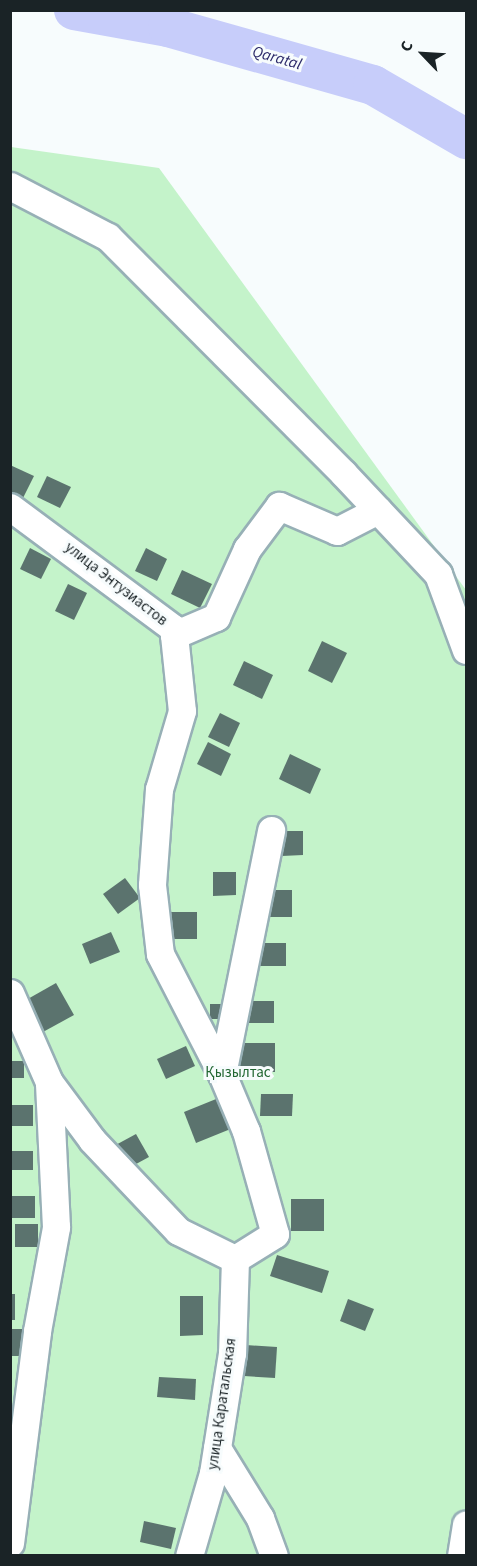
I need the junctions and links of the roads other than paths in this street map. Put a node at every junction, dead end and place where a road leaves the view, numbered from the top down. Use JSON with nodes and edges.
{"nodes":[{"id":1,"x":10,"y":186,"type":"edge"},
{"id":2,"x":10,"y":507,"type":"edge"},
{"id":3,"x":378,"y":510,"type":"junction"},
{"id":4,"x":174,"y":635,"type":"junction"},
{"id":5,"x":466,"y":650,"type":"edge"},
{"id":6,"x":271,"y":830,"type":"dead end"},
{"id":7,"x":10,"y":993,"type":"edge"},
{"id":8,"x":222,"y":1074,"type":"junction"},
{"id":9,"x":49,"y":1082,"type":"junction"},
{"id":10,"x":236,"y":1259,"type":"junction"},
{"id":11,"x":216,"y":1449,"type":"junction"},
{"id":12,"x":466,"y":1524,"type":"edge"},
{"id":13,"x":10,"y":1543,"type":"edge"},
{"id":14,"x":189,"y":1556,"type":"edge"},
{"id":15,"x":274,"y":1556,"type":"edge"},
{"id":16,"x":461,"y":1556,"type":"edge"}],
"edges":[{"from":1,"to":3,"type":"street"},
{"from":2,"to":4,"type":"street","name":"улица Энтузиастов"},
{"from":3,"to":4,"type":"street"},
{"from":3,"to":5,"type":"street"},
{"from":4,"to":8,"type":"street","name":"улица Энтузиастов"},
{"from":6,"to":8,"type":"street"},
{"from":7,"to":9,"type":"street"},
{"from":8,"to":10,"type":"street","name":"улица Энтузиастов"},
{"from":9,"to":10,"type":"street"},
{"from":9,"to":13,"type":"street"},
{"from":10,"to":11,"type":"street","name":"улица Каратальская"},
{"from":11,"to":14,"type":"street","name":"улица Каратальская"},
{"from":11,"to":15,"type":"street"},
{"from":12,"to":16,"type":"street"}]}
